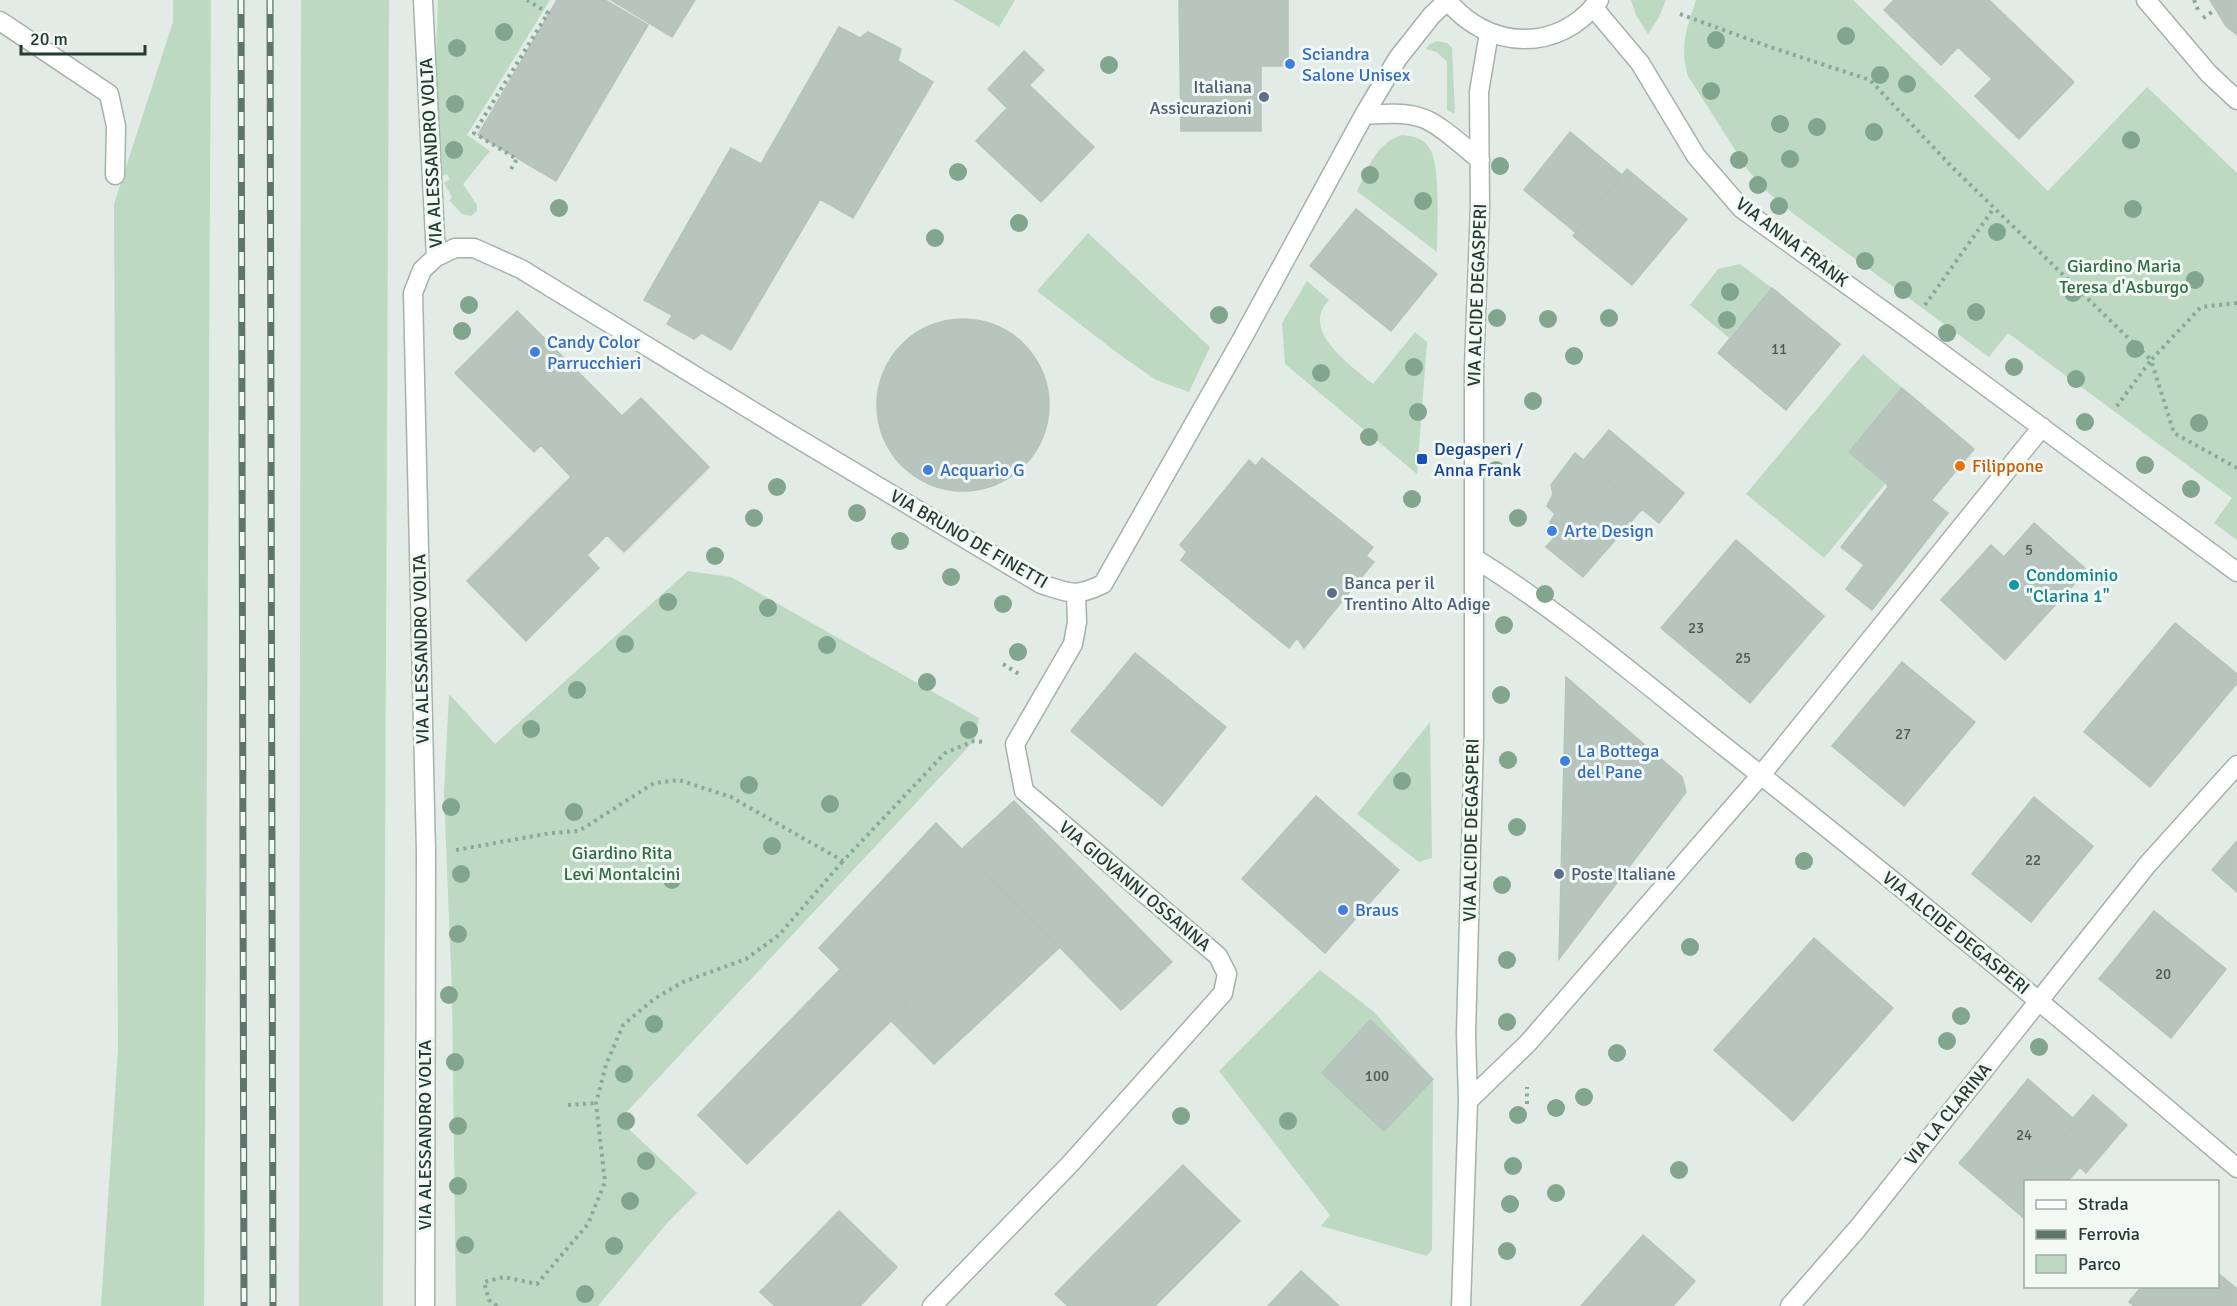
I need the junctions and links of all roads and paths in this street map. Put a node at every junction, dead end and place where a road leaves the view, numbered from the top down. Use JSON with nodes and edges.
{"nodes":[{"id":1,"x":423,"y":0,"type":"edge"},
{"id":2,"x":527,"y":0,"type":"edge"},
{"id":3,"x":2146,"y":0,"type":"edge"},
{"id":4,"x":1447,"y":1,"type":"edge"},
{"id":5,"x":1596,"y":4,"type":"edge"},
{"id":6,"x":2215,"y":10,"type":"dead end"},
{"id":7,"x":1680,"y":14,"type":"dead end"},
{"id":8,"x":2203,"y":18,"type":"dead end"},
{"id":9,"x":0,"y":21,"type":"edge"},
{"id":10,"x":1489,"y":33,"type":"junction"},
{"id":11,"x":2237,"y":100,"type":"edge"},
{"id":12,"x":1364,"y":115,"type":"junction"},
{"id":13,"x":1480,"y":160,"type":"junction"},
{"id":14,"x":511,"y":169,"type":"dead end"},
{"id":15,"x":115,"y":175,"type":"dead end"},
{"id":16,"x":1994,"y":208,"type":"junction"},
{"id":17,"x":436,"y":257,"type":"junction"},
{"id":18,"x":2237,"y":303,"type":"edge"},
{"id":19,"x":1923,"y":307,"type":"dead end"},
{"id":20,"x":2151,"y":360,"type":"junction"},
{"id":21,"x":2114,"y":410,"type":"dead end"},
{"id":22,"x":2042,"y":427,"type":"junction"},
{"id":23,"x":2237,"y":468,"type":"edge"},
{"id":24,"x":1474,"y":558,"type":"junction"},
{"id":25,"x":2237,"y":572,"type":"edge"},
{"id":26,"x":1076,"y":594,"type":"junction"},
{"id":27,"x":1003,"y":664,"type":"dead end"},
{"id":28,"x":1019,"y":674,"type":"dead end"},
{"id":29,"x":1015,"y":744,"type":"junction"},
{"id":30,"x":2237,"y":765,"type":"edge"},
{"id":31,"x":1761,"y":775,"type":"junction"},
{"id":32,"x":426,"y":852,"type":"junction"},
{"id":33,"x":843,"y":861,"type":"junction"},
{"id":34,"x":2039,"y":1000,"type":"junction"},
{"id":35,"x":1468,"y":1101,"type":"junction"},
{"id":36,"x":596,"y":1103,"type":"junction"},
{"id":37,"x":568,"y":1105,"type":"dead end"},
{"id":38,"x":2237,"y":1168,"type":"edge"},
{"id":39,"x":425,"y":1306,"type":"edge"},
{"id":40,"x":497,"y":1306,"type":"edge"},
{"id":41,"x":932,"y":1306,"type":"edge"},
{"id":42,"x":1461,"y":1306,"type":"edge"},
{"id":43,"x":1790,"y":1306,"type":"edge"}],
"edges":[{"from":1,"to":17,"type":"street","name":"VIA ALESSANDRO VOLTA"},
{"from":2,"to":14,"type":"path"},
{"from":3,"to":11,"type":"street"},
{"from":4,"to":10,"type":"street"},
{"from":4,"to":12,"type":"street"},
{"from":5,"to":10,"type":"street"},
{"from":5,"to":22,"type":"street","name":"VIA ANNA FRANK"},
{"from":6,"to":8,"type":"path"},
{"from":7,"to":16,"type":"path"},
{"from":9,"to":15,"type":"street"},
{"from":10,"to":13,"type":"street","name":"VIA ALCIDE DEGASPERI"},
{"from":12,"to":13,"type":"street"},
{"from":12,"to":26,"type":"street"},
{"from":13,"to":24,"type":"street","name":"VIA ALCIDE DEGASPERI"},
{"from":16,"to":19,"type":"path"},
{"from":16,"to":20,"type":"path"},
{"from":17,"to":26,"type":"street","name":"VIA BRUNO DE FINETTI"},
{"from":17,"to":32,"type":"street","name":"VIA ALESSANDRO VOLTA"},
{"from":18,"to":20,"type":"path"},
{"from":20,"to":21,"type":"path"},
{"from":20,"to":23,"type":"path"},
{"from":22,"to":25,"type":"street","name":"VIA ANNA FRANK"},
{"from":22,"to":31,"type":"street"},
{"from":24,"to":31,"type":"street","name":"VIA ALCIDE DEGASPERI"},
{"from":24,"to":35,"type":"street","name":"VIA ALCIDE DEGASPERI"},
{"from":26,"to":29,"type":"street"},
{"from":27,"to":28,"type":"path"},
{"from":29,"to":33,"type":"path"},
{"from":29,"to":41,"type":"street","name":"VIA GIOVANNI OSSANNA"},
{"from":30,"to":34,"type":"street","name":"VIA LA CLARINA"},
{"from":31,"to":34,"type":"street","name":"VIA ALCIDE DEGASPERI"},
{"from":31,"to":35,"type":"street"},
{"from":32,"to":33,"type":"path"},
{"from":32,"to":39,"type":"street","name":"VIA ALESSANDRO VOLTA"},
{"from":33,"to":36,"type":"path"},
{"from":34,"to":38,"type":"street"},
{"from":34,"to":43,"type":"street","name":"VIA LA CLARINA"},
{"from":35,"to":42,"type":"street","name":"VIA ALCIDE DEGASPERI"},
{"from":36,"to":37,"type":"path"},
{"from":36,"to":40,"type":"path"}]}
